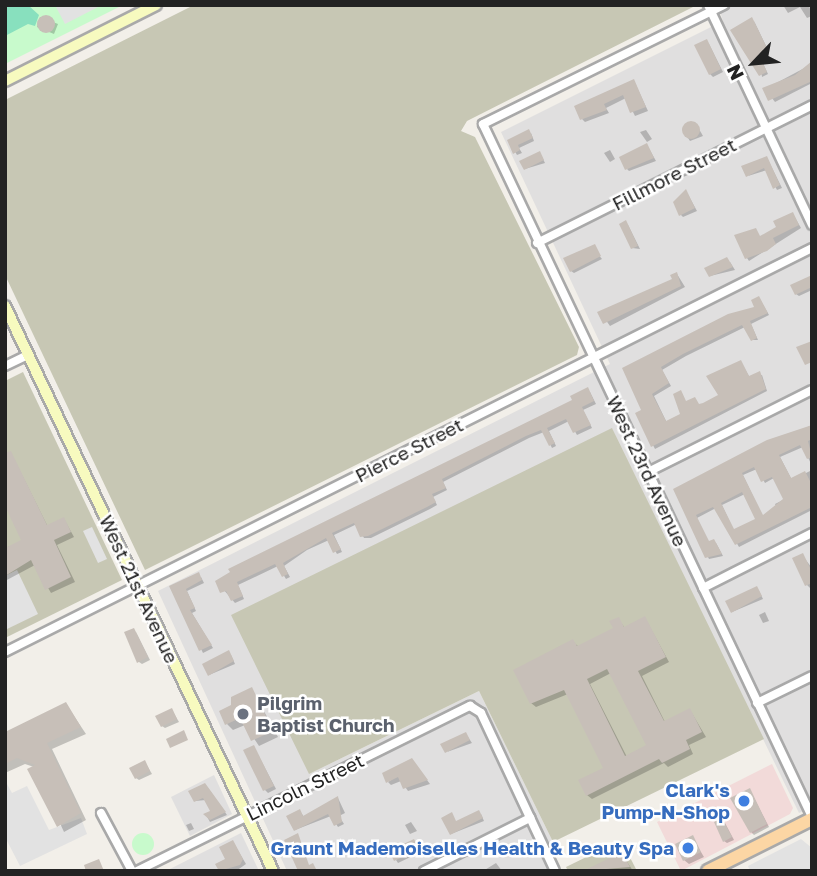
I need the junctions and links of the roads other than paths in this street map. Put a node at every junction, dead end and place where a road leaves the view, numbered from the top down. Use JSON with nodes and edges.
{"nodes":[{"id":1,"x":156,"y":5,"type":"edge"},
{"id":2,"x":724,"y":5,"type":"edge"},
{"id":3,"x":709,"y":9,"type":"edge"},
{"id":4,"x":5,"y":81,"type":"edge"},
{"id":5,"x":812,"y":105,"type":"edge"},
{"id":6,"x":766,"y":128,"type":"junction"},
{"id":7,"x":812,"y":225,"type":"edge"},
{"id":8,"x":537,"y":243,"type":"junction"},
{"id":9,"x":812,"y":248,"type":"edge"},
{"id":10,"x":5,"y":306,"type":"edge"},
{"id":11,"x":28,"y":355,"type":"junction"},
{"id":12,"x":594,"y":357,"type":"junction"},
{"id":13,"x":5,"y":366,"type":"edge"},
{"id":14,"x":812,"y":390,"type":"edge"},
{"id":15,"x":648,"y":472,"type":"junction"},
{"id":16,"x":812,"y":533,"type":"edge"},
{"id":17,"x":138,"y":586,"type":"junction"},
{"id":18,"x":703,"y":588,"type":"junction"},
{"id":19,"x":5,"y":652,"type":"edge"},
{"id":20,"x":812,"y":676,"type":"edge"},
{"id":21,"x":757,"y":703,"type":"junction"},
{"id":22,"x":101,"y":813,"type":"dead end"},
{"id":23,"x":247,"y":816,"type":"junction"},
{"id":24,"x":530,"y":818,"type":"junction"},
{"id":25,"x":812,"y":818,"type":"edge"},
{"id":26,"x":132,"y":871,"type":"edge"},
{"id":27,"x":137,"y":871,"type":"edge"},
{"id":28,"x":273,"y":871,"type":"edge"},
{"id":29,"x":424,"y":871,"type":"edge"},
{"id":30,"x":555,"y":871,"type":"edge"},
{"id":31,"x":708,"y":871,"type":"edge"}],
"edges":[{"from":1,"to":4,"type":"street"},
{"from":2,"to":3,"type":"street"},
{"from":3,"to":6,"type":"street"},
{"from":3,"to":8,"type":"street","name":"West 23rd Avenue"},
{"from":5,"to":6,"type":"street","name":"Fillmore Street"},
{"from":6,"to":7,"type":"street"},
{"from":6,"to":8,"type":"street","name":"Fillmore Street"},
{"from":8,"to":12,"type":"street","name":"West 23rd Avenue"},
{"from":9,"to":12,"type":"street","name":"Pierce Street"},
{"from":10,"to":11,"type":"street","name":"West 21st Avenue"},
{"from":11,"to":13,"type":"street"},
{"from":11,"to":17,"type":"street","name":"West 21st Avenue"},
{"from":12,"to":15,"type":"street","name":"West 23rd Avenue"},
{"from":12,"to":17,"type":"street","name":"Pierce Street"},
{"from":14,"to":15,"type":"street"},
{"from":15,"to":18,"type":"street","name":"West 23rd Avenue"},
{"from":16,"to":18,"type":"street"},
{"from":17,"to":19,"type":"street","name":"Pierce Street"},
{"from":17,"to":23,"type":"street","name":"West 21st Avenue"},
{"from":18,"to":21,"type":"street","name":"West 23rd Avenue"},
{"from":20,"to":21,"type":"street"},
{"from":21,"to":25,"type":"street","name":"West 23rd Avenue"},
{"from":22,"to":26,"type":"street"},
{"from":23,"to":24,"type":"street","name":"Lincoln Street"},
{"from":23,"to":27,"type":"street","name":"Lincoln Street"},
{"from":23,"to":28,"type":"street","name":"West 21st Avenue"},
{"from":24,"to":29,"type":"street"},
{"from":24,"to":30,"type":"street"},
{"from":25,"to":31,"type":"main road"}]}
